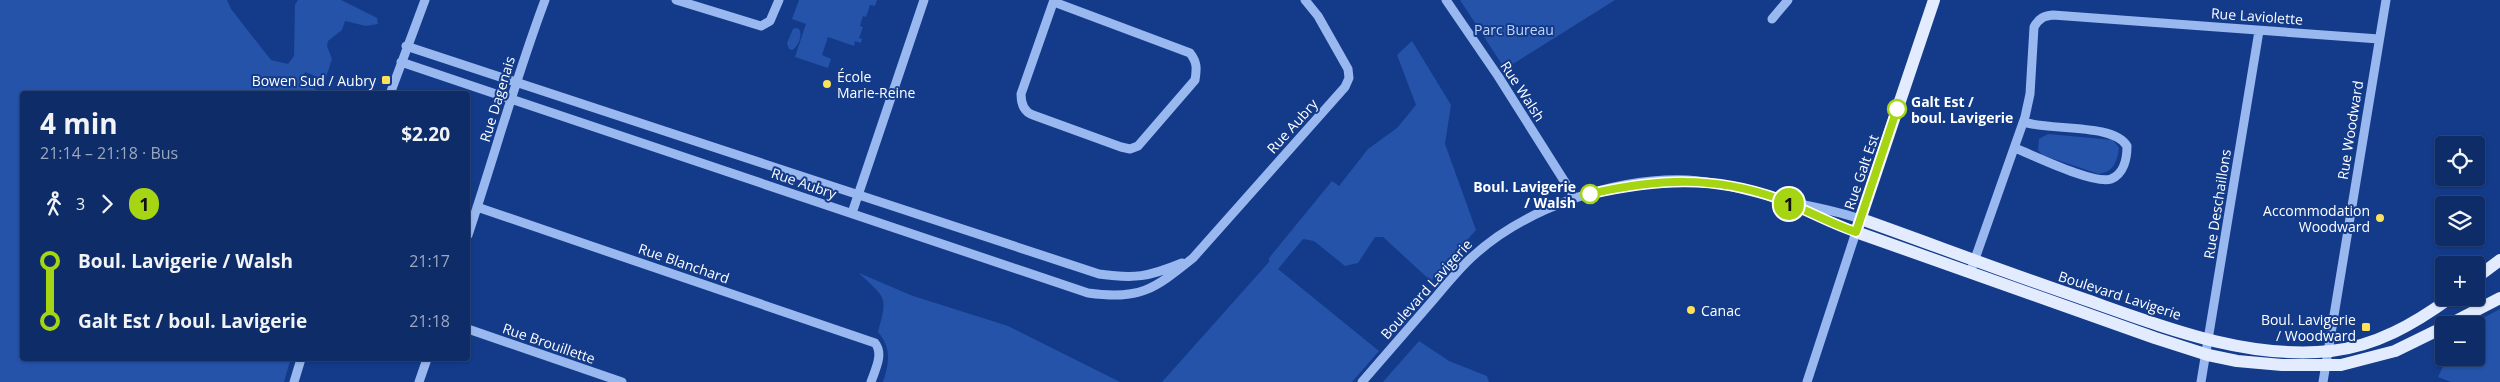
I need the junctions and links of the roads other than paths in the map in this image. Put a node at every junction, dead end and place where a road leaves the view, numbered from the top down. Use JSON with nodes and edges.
{"nodes":[{"id":1,"x":425,"y":0,"type":"edge"},
{"id":2,"x":546,"y":0,"type":"edge"},
{"id":3,"x":676,"y":0,"type":"edge"},
{"id":4,"x":779,"y":0,"type":"edge"},
{"id":5,"x":924,"y":0,"type":"edge"},
{"id":6,"x":1305,"y":0,"type":"edge"},
{"id":7,"x":1446,"y":0,"type":"edge"},
{"id":8,"x":1788,"y":0,"type":"edge"},
{"id":9,"x":1934,"y":0,"type":"edge"},
{"id":10,"x":2386,"y":0,"type":"edge"},
{"id":11,"x":1054,"y":1,"type":"edge"},
{"id":12,"x":1772,"y":20,"type":"dead end"},
{"id":13,"x":2259,"y":30,"type":"junction"},
{"id":14,"x":2379,"y":39,"type":"junction"},
{"id":15,"x":406,"y":46,"type":"junction"},
{"id":16,"x":401,"y":62,"type":"junction"},
{"id":17,"x":515,"y":84,"type":"junction"},
{"id":18,"x":391,"y":91,"type":"edge"},
{"id":19,"x":511,"y":98,"type":"junction"},
{"id":20,"x":2024,"y":122,"type":"junction"},
{"id":21,"x":2015,"y":148,"type":"junction"},
{"id":22,"x":858,"y":195,"type":"junction"},
{"id":23,"x":1575,"y":198,"type":"junction"},
{"id":24,"x":1779,"y":199,"type":"junction"},
{"id":25,"x":477,"y":207,"type":"junction"},
{"id":26,"x":852,"y":213,"type":"junction"},
{"id":27,"x":1861,"y":219,"type":"junction"},
{"id":28,"x":470,"y":229,"type":"edge"},
{"id":29,"x":1856,"y":232,"type":"junction"},
{"id":30,"x":1193,"y":258,"type":"junction"},
{"id":31,"x":2499,"y":264,"type":"edge"},
{"id":32,"x":1972,"y":267,"type":"junction"},
{"id":33,"x":2485,"y":273,"type":"edge"},
{"id":34,"x":2500,"y":298,"type":"edge"},
{"id":35,"x":2438,"y":306,"type":"edge"},
{"id":36,"x":2465,"y":316,"type":"edge"},
{"id":37,"x":470,"y":330,"type":"edge"},
{"id":38,"x":2435,"y":332,"type":"edge"},
{"id":39,"x":2209,"y":340,"type":"junction"},
{"id":40,"x":2328,"y":351,"type":"junction"},
{"id":41,"x":2206,"y":354,"type":"junction"},
{"id":42,"x":301,"y":361,"type":"edge"},
{"id":43,"x":426,"y":361,"type":"edge"},
{"id":44,"x":2326,"y":366,"type":"junction"},
{"id":45,"x":294,"y":382,"type":"edge"},
{"id":46,"x":419,"y":382,"type":"edge"},
{"id":47,"x":622,"y":382,"type":"edge"},
{"id":48,"x":871,"y":382,"type":"edge"},
{"id":49,"x":1362,"y":382,"type":"edge"},
{"id":50,"x":1807,"y":382,"type":"edge"},
{"id":51,"x":2202,"y":382,"type":"edge"},
{"id":52,"x":2323,"y":382,"type":"edge"}],
"edges":[{"from":1,"to":15,"type":"street"},
{"from":2,"to":17,"type":"street","name":"Rue Dagenais"},
{"from":3,"to":4,"type":"street"},
{"from":5,"to":22,"type":"street"},
{"from":6,"to":30,"type":"street","name":"Rue Aubry"},
{"from":7,"to":23,"type":"street","name":"Rue Walsh"},
{"from":8,"to":12,"type":"street"},
{"from":9,"to":27,"type":"main road","name":"Rue Galt Est"},
{"from":10,"to":14,"type":"street","name":"Rue Woodward"},
{"from":11,"to":11,"type":"street"},
{"from":13,"to":14,"type":"street","name":"Rue Laviolette"},
{"from":13,"to":20,"type":"street","name":"Rue Laviolette"},
{"from":13,"to":39,"type":"street","name":"Rue Deschaillons"},
{"from":14,"to":40,"type":"street","name":"Rue Woodward"},
{"from":15,"to":16,"type":"street"},
{"from":15,"to":17,"type":"street","name":"Rue Aubry"},
{"from":16,"to":18,"type":"street"},
{"from":16,"to":19,"type":"street","name":"Rue Aubry"},
{"from":17,"to":19,"type":"street","name":"Rue Dagenais"},
{"from":17,"to":22,"type":"street","name":"Rue Aubry"},
{"from":19,"to":25,"type":"street","name":"Rue Dagenais"},
{"from":19,"to":26,"type":"street","name":"Rue Aubry"},
{"from":20,"to":21,"type":"street","name":"Rue Laviolette"},
{"from":20,"to":21,"type":"street"},
{"from":21,"to":32,"type":"street","name":"Rue Laviolette"},
{"from":22,"to":26,"type":"street"},
{"from":22,"to":30,"type":"street","name":"Rue Aubry"},
{"from":23,"to":24,"type":"street","name":"Boulevard Lavigerie"},
{"from":23,"to":49,"type":"street","name":"Boulevard Lavigerie"},
{"from":24,"to":27,"type":"street","name":"Boulevard Lavigerie"},
{"from":24,"to":29,"type":"street","name":"Boulevard Lavigerie"},
{"from":25,"to":28,"type":"street","name":"Rue Dagenais"},
{"from":25,"to":48,"type":"street","name":"Rue Blanchard"},
{"from":26,"to":30,"type":"street","name":"Rue Aubry"},
{"from":27,"to":29,"type":"main road","name":"Rue Galt Est"},
{"from":27,"to":32,"type":"main road","name":"Boulevard Lavigerie"},
{"from":29,"to":32,"type":"main road","name":"Boulevard Lavigerie"},
{"from":29,"to":50,"type":"street","name":"Rue Galt Est"},
{"from":31,"to":33,"type":"main road"},
{"from":32,"to":39,"type":"main road","name":"Boulevard Lavigerie"},
{"from":32,"to":41,"type":"main road","name":"Boulevard Lavigerie"},
{"from":34,"to":36,"type":"main road"},
{"from":35,"to":40,"type":"main road","name":"Boulevard Lavigerie"},
{"from":37,"to":47,"type":"street","name":"Rue Brouillette"},
{"from":38,"to":44,"type":"main road","name":"Boulevard Lavigerie"},
{"from":39,"to":40,"type":"main road","name":"Boulevard Lavigerie"},
{"from":39,"to":41,"type":"street","name":"Rue Deschaillons"},
{"from":40,"to":44,"type":"street","name":"Rue Woodward"},
{"from":41,"to":44,"type":"main road","name":"Boulevard Lavigerie"},
{"from":41,"to":51,"type":"street","name":"Rue Deschaillons"},
{"from":42,"to":45,"type":"street"},
{"from":43,"to":46,"type":"street"},
{"from":44,"to":52,"type":"street","name":"Rue Woodward"}]}
